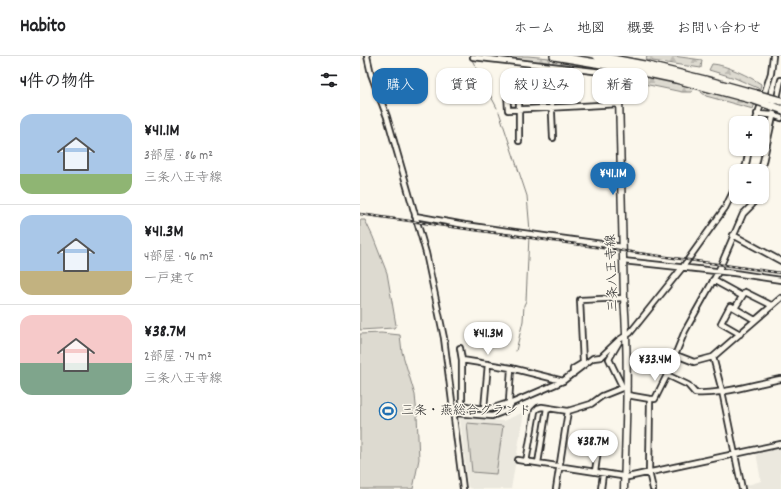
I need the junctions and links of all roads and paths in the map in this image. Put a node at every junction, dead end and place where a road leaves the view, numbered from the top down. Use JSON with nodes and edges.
{"nodes":[{"id":1,"x":367,"y":56,"type":"edge"},
{"id":2,"x":554,"y":56,"type":"edge"},
{"id":3,"x":618,"y":56,"type":"edge"},
{"id":4,"x":773,"y":56,"type":"edge"},
{"id":5,"x":473,"y":57,"type":"edge"},
{"id":6,"x":596,"y":59,"type":"edge"},
{"id":7,"x":550,"y":67,"type":"junction"},
{"id":8,"x":619,"y":68,"type":"edge"},
{"id":9,"x":592,"y":71,"type":"edge"},
{"id":10,"x":781,"y":80,"type":"edge"},
{"id":11,"x":755,"y":97,"type":"junction"},
{"id":12,"x":780,"y":98,"type":"edge"},
{"id":13,"x":508,"y":104,"type":"edge"},
{"id":14,"x":519,"y":104,"type":"edge"},
{"id":15,"x":620,"y":104,"type":"joint"},
{"id":16,"x":552,"y":108,"type":"junction"},
{"id":17,"x":519,"y":109,"type":"junction"},
{"id":18,"x":781,"y":109,"type":"edge"},
{"id":19,"x":757,"y":114,"type":"joint"},
{"id":20,"x":773,"y":115,"type":"junction"},
{"id":21,"x":781,"y":118,"type":"edge"},
{"id":22,"x":554,"y":138,"type":"dead end"},
{"id":23,"x":519,"y":140,"type":"dead end"},
{"id":24,"x":762,"y":164,"type":"edge"},
{"id":25,"x":729,"y":200,"type":"edge"},
{"id":26,"x":752,"y":204,"type":"edge"},
{"id":27,"x":415,"y":216,"type":"junction"},
{"id":28,"x":733,"y":235,"type":"junction"},
{"id":29,"x":623,"y":247,"type":"junction"},
{"id":30,"x":781,"y":260,"type":"edge"},
{"id":31,"x":623,"y":261,"type":"junction"},
{"id":32,"x":682,"y":268,"type":"junction"},
{"id":33,"x":718,"y":272,"type":"junction"},
{"id":34,"x":713,"y":280,"type":"junction"},
{"id":35,"x":781,"y":280,"type":"edge"},
{"id":36,"x":742,"y":296,"type":"junction"},
{"id":37,"x":624,"y":298,"type":"junction"},
{"id":38,"x":781,"y":298,"type":"edge"},
{"id":39,"x":771,"y":307,"type":"junction"},
{"id":40,"x":735,"y":308,"type":"junction"},
{"id":41,"x":756,"y":320,"type":"junction"},
{"id":42,"x":740,"y":334,"type":"junction"},
{"id":43,"x":627,"y":336,"type":"junction"},
{"id":44,"x":619,"y":340,"type":"junction"},
{"id":45,"x":460,"y":348,"type":"dead end"},
{"id":46,"x":676,"y":356,"type":"junction"},
{"id":47,"x":714,"y":357,"type":"junction"},
{"id":48,"x":462,"y":360,"type":"junction"},
{"id":49,"x":488,"y":364,"type":"junction"},
{"id":50,"x":511,"y":368,"type":"junction"},
{"id":51,"x":573,"y":374,"type":"junction"},
{"id":52,"x":667,"y":375,"type":"junction"},
{"id":53,"x":781,"y":379,"type":"edge"},
{"id":54,"x":563,"y":381,"type":"junction"},
{"id":55,"x":625,"y":387,"type":"junction"},
{"id":56,"x":722,"y":391,"type":"junction"},
{"id":57,"x":627,"y":395,"type":"junction"},
{"id":58,"x":650,"y":399,"type":"junction"},
{"id":59,"x":511,"y":402,"type":"junction"},
{"id":60,"x":547,"y":408,"type":"junction"},
{"id":61,"x":484,"y":409,"type":"junction"},
{"id":62,"x":568,"y":411,"type":"junction"},
{"id":63,"x":455,"y":413,"type":"junction"},
{"id":64,"x":599,"y":442,"type":"dead end"},
{"id":65,"x":781,"y":444,"type":"edge"},
{"id":66,"x":735,"y":453,"type":"junction"},
{"id":67,"x":518,"y":460,"type":"dead end"},
{"id":68,"x":526,"y":462,"type":"junction"},
{"id":69,"x":538,"y":463,"type":"junction"},
{"id":70,"x":560,"y":467,"type":"junction"},
{"id":71,"x":595,"y":472,"type":"junction"},
{"id":72,"x":649,"y":472,"type":"junction"},
{"id":73,"x":603,"y":474,"type":"junction"},
{"id":74,"x":624,"y":477,"type":"junction"},
{"id":75,"x":464,"y":489,"type":"edge"},
{"id":76,"x":556,"y":489,"type":"edge"},
{"id":77,"x":601,"y":489,"type":"edge"},
{"id":78,"x":624,"y":489,"type":"edge"},
{"id":79,"x":653,"y":489,"type":"edge"},
{"id":80,"x":742,"y":489,"type":"edge"}],
"edges":[{"from":1,"to":27,"type":"street"},
{"from":2,"to":6,"type":"highway"},
{"from":3,"to":8,"type":"main road","name":"三条八王寺線"},
{"from":4,"to":19,"type":"street"},
{"from":5,"to":7,"type":"street"},
{"from":6,"to":11,"type":"highway","bridge":true},
{"from":7,"to":9,"type":"street"},
{"from":7,"to":16,"type":"street"},
{"from":10,"to":12,"type":"street"},
{"from":11,"to":12,"type":"highway","bridge":true},
{"from":11,"to":18,"type":"highway","bridge":true},
{"from":12,"to":20,"type":"street"},
{"from":13,"to":17,"type":"street"},
{"from":14,"to":17,"type":"street"},
{"from":15,"to":16,"type":"street"},
{"from":15,"to":29,"type":"main road","name":"三条八王寺線"},
{"from":16,"to":17,"type":"street"},
{"from":16,"to":22,"type":"street"},
{"from":17,"to":23,"type":"street"},
{"from":19,"to":20,"type":"street"},
{"from":20,"to":21,"type":"street"},
{"from":20,"to":24,"type":"street"},
{"from":25,"to":32,"type":"street"},
{"from":26,"to":28,"type":"street"},
{"from":27,"to":29,"type":"street"},
{"from":27,"to":63,"type":"street"},
{"from":28,"to":30,"type":"street"},
{"from":28,"to":33,"type":"street"},
{"from":29,"to":31,"type":"main road","name":"三条八王寺線"},
{"from":31,"to":32,"type":"street"},
{"from":31,"to":37,"type":"main road","name":"三条八王寺線"},
{"from":32,"to":33,"type":"street"},
{"from":32,"to":43,"type":"street"},
{"from":33,"to":34,"type":"street"},
{"from":33,"to":35,"type":"street"},
{"from":34,"to":36,"type":"street"},
{"from":34,"to":46,"type":"street"},
{"from":36,"to":39,"type":"street"},
{"from":36,"to":40,"type":"street"},
{"from":37,"to":43,"type":"main road","name":"三条八王寺線"},
{"from":37,"to":51,"type":"street"},
{"from":38,"to":39,"type":"street"},
{"from":39,"to":41,"type":"street"},
{"from":40,"to":41,"type":"street"},
{"from":40,"to":42,"type":"street"},
{"from":41,"to":42,"type":"street"},
{"from":42,"to":47,"type":"street"},
{"from":43,"to":44,"type":"street"},
{"from":43,"to":55,"type":"main road","name":"三条八王寺線"},
{"from":44,"to":51,"type":"street"},
{"from":44,"to":55,"type":"street"},
{"from":45,"to":48,"type":"street"},
{"from":46,"to":47,"type":"street"},
{"from":46,"to":52,"type":"street"},
{"from":47,"to":56,"type":"street"},
{"from":48,"to":49,"type":"street"},
{"from":48,"to":61,"type":"street"},
{"from":49,"to":50,"type":"street"},
{"from":49,"to":61,"type":"street"},
{"from":50,"to":54,"type":"street"},
{"from":50,"to":59,"type":"street"},
{"from":51,"to":54,"type":"street"},
{"from":52,"to":56,"type":"street"},
{"from":52,"to":58,"type":"street"},
{"from":53,"to":56,"type":"street"},
{"from":54,"to":59,"type":"street"},
{"from":55,"to":57,"type":"main road","name":"三条八王寺線"},
{"from":55,"to":62,"type":"street"},
{"from":56,"to":66,"type":"street"},
{"from":57,"to":58,"type":"street"},
{"from":57,"to":74,"type":"main road","name":"三条八王寺線"},
{"from":58,"to":72,"type":"street"},
{"from":59,"to":61,"type":"street"},
{"from":59,"to":63,"type":"street"},
{"from":60,"to":62,"type":"street"},
{"from":60,"to":68,"type":"street"},
{"from":60,"to":69,"type":"street"},
{"from":62,"to":70,"type":"street"},
{"from":63,"to":75,"type":"street"},
{"from":64,"to":71,"type":"street"},
{"from":65,"to":66,"type":"street"},
{"from":66,"to":72,"type":"street"},
{"from":66,"to":80,"type":"street"},
{"from":67,"to":68,"type":"street"},
{"from":68,"to":69,"type":"street"},
{"from":69,"to":70,"type":"street"},
{"from":70,"to":71,"type":"street"},
{"from":70,"to":76,"type":"street"},
{"from":71,"to":73,"type":"street"},
{"from":72,"to":74,"type":"street"},
{"from":72,"to":79,"type":"street"},
{"from":73,"to":74,"type":"street"},
{"from":73,"to":77,"type":"street"},
{"from":74,"to":78,"type":"main road","name":"三条八王寺線"}]}
